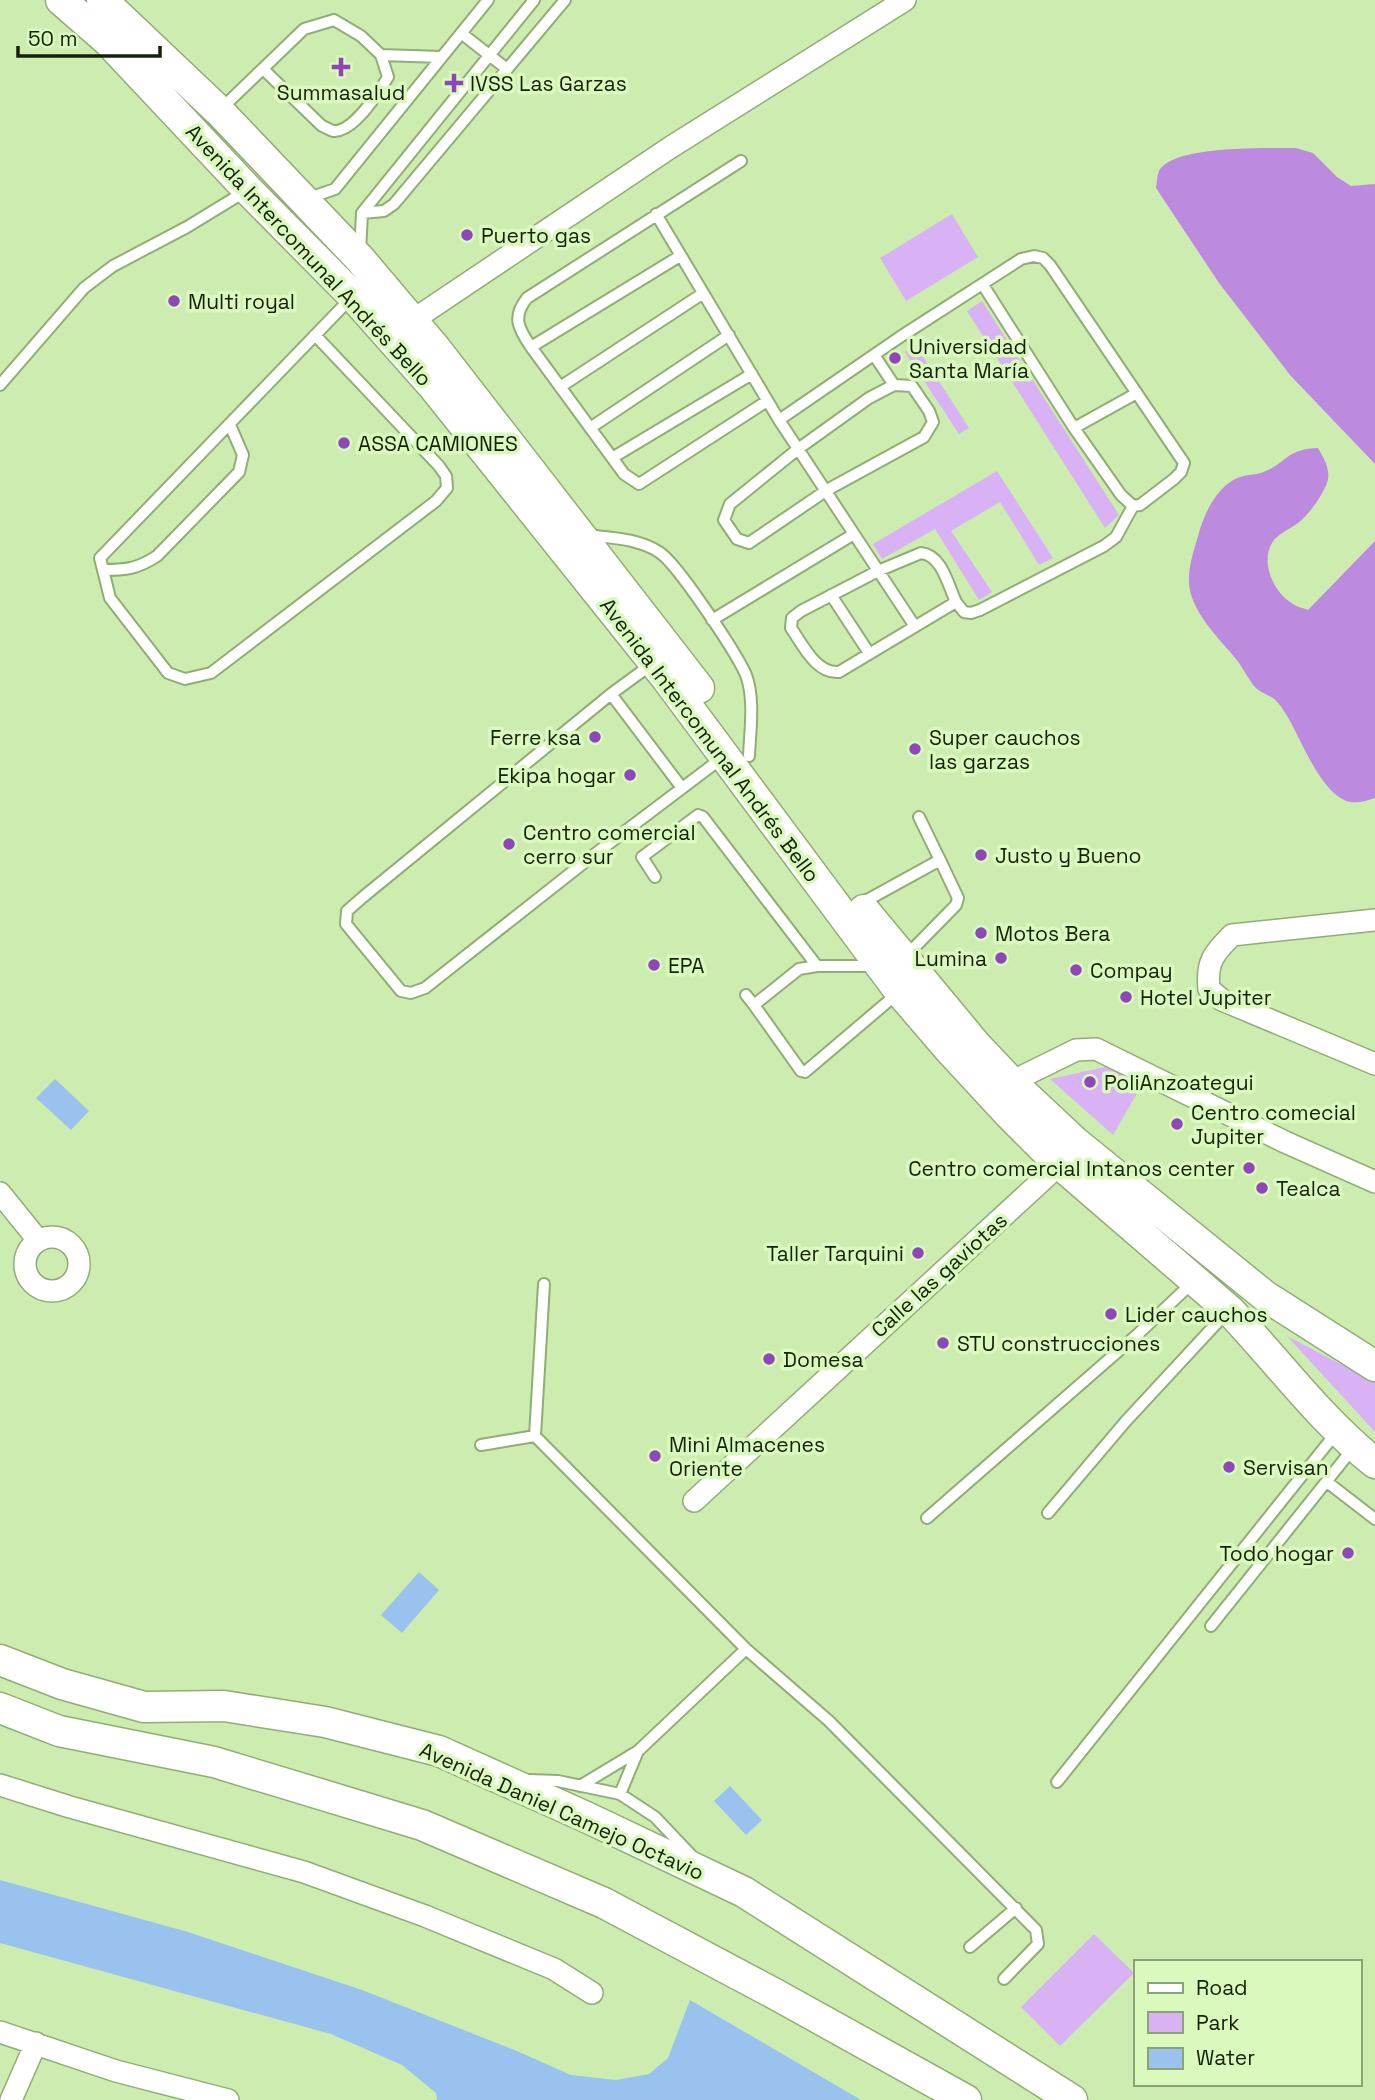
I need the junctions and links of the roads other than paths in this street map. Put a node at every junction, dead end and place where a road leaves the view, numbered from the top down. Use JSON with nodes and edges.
{"nodes":[{"id":1,"x":61,"y":0,"type":"edge"},
{"id":2,"x":102,"y":0,"type":"edge"},
{"id":3,"x":488,"y":0,"type":"edge"},
{"id":4,"x":534,"y":0,"type":"edge"},
{"id":5,"x":565,"y":0,"type":"edge"},
{"id":6,"x":905,"y":0,"type":"edge"},
{"id":7,"x":461,"y":33,"type":"junction"},
{"id":8,"x":381,"y":55,"type":"junction"},
{"id":9,"x":489,"y":55,"type":"junction"},
{"id":10,"x":441,"y":57,"type":"junction"},
{"id":11,"x":263,"y":68,"type":"junction"},
{"id":12,"x":507,"y":69,"type":"junction"},
{"id":13,"x":219,"y":111,"type":"junction"},
{"id":14,"x":741,"y":161,"type":"dead end"},
{"id":15,"x":248,"y":190,"type":"junction"},
{"id":16,"x":304,"y":199,"type":"junction"},
{"id":17,"x":362,"y":213,"type":"junction"},
{"id":18,"x":656,"y":214,"type":"junction"},
{"id":19,"x":680,"y":256,"type":"junction"},
{"id":20,"x":360,"y":259,"type":"junction"},
{"id":21,"x":983,"y":285,"type":"junction"},
{"id":22,"x":702,"y":294,"type":"junction"},
{"id":23,"x":353,"y":296,"type":"junction"},
{"id":24,"x":413,"y":320,"type":"junction"},
{"id":25,"x":315,"y":335,"type":"junction"},
{"id":26,"x":729,"y":335,"type":"junction"},
{"id":27,"x":531,"y":347,"type":"junction"},
{"id":28,"x":874,"y":355,"type":"junction"},
{"id":29,"x":752,"y":374,"type":"junction"},
{"id":30,"x":0,"y":385,"type":"edge"},
{"id":31,"x":894,"y":385,"type":"junction"},
{"id":32,"x":560,"y":387,"type":"junction"},
{"id":33,"x":1137,"y":393,"type":"junction"},
{"id":34,"x":767,"y":401,"type":"junction"},
{"id":35,"x":779,"y":420,"type":"junction"},
{"id":36,"x":230,"y":425,"type":"junction"},
{"id":37,"x":590,"y":428,"type":"junction"},
{"id":38,"x":1074,"y":428,"type":"junction"},
{"id":39,"x":798,"y":449,"type":"junction"},
{"id":40,"x":612,"y":458,"type":"junction"},
{"id":41,"x":827,"y":490,"type":"junction"},
{"id":42,"x":1133,"y":506,"type":"junction"},
{"id":43,"x":580,"y":534,"type":"junction"},
{"id":44,"x":854,"y":534,"type":"junction"},
{"id":45,"x":103,"y":570,"type":"junction"},
{"id":46,"x":878,"y":571,"type":"junction"},
{"id":47,"x":831,"y":595,"type":"junction"},
{"id":48,"x":956,"y":602,"type":"junction"},
{"id":49,"x":712,"y":620,"type":"junction"},
{"id":50,"x":914,"y":625,"type":"junction"},
{"id":51,"x":869,"y":653,"type":"junction"},
{"id":52,"x":653,"y":664,"type":"junction"},
{"id":53,"x":611,"y":694,"type":"junction"},
{"id":54,"x":737,"y":756,"type":"junction"},
{"id":55,"x":682,"y":788,"type":"junction"},
{"id":56,"x":919,"y":817,"type":"dead end"},
{"id":57,"x":940,"y":860,"type":"junction"},
{"id":58,"x":655,"y":877,"type":"dead end"},
{"id":59,"x":860,"y":904,"type":"junction"},
{"id":60,"x":1375,"y":920,"type":"edge"},
{"id":61,"x":892,"y":963,"type":"junction"},
{"id":62,"x":817,"y":966,"type":"junction"},
{"id":63,"x":900,"y":992,"type":"junction"},
{"id":64,"x":746,"y":995,"type":"dead end"},
{"id":65,"x":754,"y":1005,"type":"junction"},
{"id":66,"x":1375,"y":1064,"type":"edge"},
{"id":67,"x":1011,"y":1082,"type":"junction"},
{"id":68,"x":1060,"y":1164,"type":"junction"},
{"id":69,"x":1375,"y":1182,"type":"edge"},
{"id":70,"x":0,"y":1194,"type":"edge"},
{"id":71,"x":38,"y":1240,"type":"dead end"},
{"id":72,"x":1195,"y":1280,"type":"junction"},
{"id":73,"x":544,"y":1284,"type":"dead end"},
{"id":74,"x":1229,"y":1310,"type":"junction"},
{"id":75,"x":1375,"y":1366,"type":"edge"},
{"id":76,"x":535,"y":1436,"type":"junction"},
{"id":77,"x":481,"y":1445,"type":"dead end"},
{"id":78,"x":1356,"y":1446,"type":"edge"},
{"id":79,"x":1327,"y":1482,"type":"junction"},
{"id":80,"x":694,"y":1501,"type":"dead end"},
{"id":81,"x":1048,"y":1513,"type":"dead end"},
{"id":82,"x":927,"y":1518,"type":"dead end"},
{"id":83,"x":1375,"y":1519,"type":"edge"},
{"id":84,"x":1211,"y":1626,"type":"dead end"},
{"id":85,"x":746,"y":1649,"type":"junction"},
{"id":86,"x":0,"y":1660,"type":"edge"},
{"id":87,"x":0,"y":1708,"type":"edge"},
{"id":88,"x":638,"y":1751,"type":"junction"},
{"id":89,"x":498,"y":1778,"type":"junction"},
{"id":90,"x":1057,"y":1782,"type":"dead end"},
{"id":91,"x":0,"y":1785,"type":"edge"},
{"id":92,"x":580,"y":1786,"type":"junction"},
{"id":93,"x":620,"y":1794,"type":"junction"},
{"id":94,"x":712,"y":1877,"type":"junction"},
{"id":95,"x":1016,"y":1908,"type":"junction"},
{"id":96,"x":970,"y":1947,"type":"dead end"},
{"id":97,"x":1004,"y":1979,"type":"dead end"},
{"id":98,"x":592,"y":1993,"type":"dead end"},
{"id":99,"x":0,"y":2032,"type":"edge"},
{"id":100,"x":36,"y":2043,"type":"junction"},
{"id":101,"x":11,"y":2100,"type":"edge"},
{"id":102,"x":228,"y":2100,"type":"edge"},
{"id":103,"x":966,"y":2100,"type":"edge"},
{"id":104,"x":1072,"y":2100,"type":"edge"}],
"edges":[{"from":1,"to":15,"type":"main road","name":"Avenida Intercomunal Andrés Bello"},
{"from":2,"to":13,"type":"main road","name":"Avenida Intercomunal Andrés Bello"},
{"from":3,"to":7,"type":"lane"},
{"from":4,"to":9,"type":"lane"},
{"from":5,"to":12,"type":"lane"},
{"from":6,"to":24,"type":"street"},
{"from":7,"to":9,"type":"lane"},
{"from":7,"to":10,"type":"lane"},
{"from":8,"to":10,"type":"lane"},
{"from":8,"to":11,"type":"lane"},
{"from":8,"to":11,"type":"lane"},
{"from":9,"to":12,"type":"lane"},
{"from":9,"to":17,"type":"lane"},
{"from":10,"to":16,"type":"lane"},
{"from":11,"to":13,"type":"lane"},
{"from":12,"to":17,"type":"lane"},
{"from":13,"to":16,"type":"main road","name":"Avenida Intercomunal Andrés Bello"},
{"from":14,"to":18,"type":"lane"},
{"from":15,"to":23,"type":"main road","name":"Avenida Intercomunal Andrés Bello"},
{"from":15,"to":30,"type":"lane"},
{"from":16,"to":20,"type":"main road","name":"Avenida Intercomunal Andrés Bello"},
{"from":17,"to":20,"type":"lane"},
{"from":18,"to":19,"type":"lane"},
{"from":18,"to":27,"type":"lane"},
{"from":19,"to":22,"type":"lane"},
{"from":19,"to":27,"type":"lane"},
{"from":20,"to":24,"type":"main road","name":"Avenida Intercomunal Andrés Bello"},
{"from":21,"to":28,"type":"lane"},
{"from":21,"to":33,"type":"lane"},
{"from":21,"to":38,"type":"lane"},
{"from":22,"to":26,"type":"lane"},
{"from":22,"to":32,"type":"lane"},
{"from":23,"to":25,"type":"lane"},
{"from":23,"to":52,"type":"main road","name":"Avenida Intercomunal Andrés Bello"},
{"from":24,"to":43,"type":"main road","name":"Avenida Intercomunal Andrés Bello"},
{"from":25,"to":36,"type":"lane"},
{"from":25,"to":45,"type":"lane"},
{"from":26,"to":29,"type":"lane"},
{"from":26,"to":37,"type":"lane"},
{"from":27,"to":32,"type":"lane"},
{"from":28,"to":31,"type":"lane"},
{"from":28,"to":35,"type":"lane"},
{"from":29,"to":34,"type":"lane"},
{"from":29,"to":40,"type":"lane"},
{"from":31,"to":39,"type":"lane"},
{"from":31,"to":41,"type":"lane"},
{"from":32,"to":37,"type":"lane"},
{"from":33,"to":38,"type":"lane"},
{"from":33,"to":42,"type":"lane"},
{"from":34,"to":35,"type":"lane"},
{"from":34,"to":40,"type":"lane"},
{"from":35,"to":39,"type":"lane"},
{"from":36,"to":45,"type":"lane"},
{"from":36,"to":45,"type":"lane"},
{"from":37,"to":40,"type":"lane"},
{"from":38,"to":42,"type":"lane"},
{"from":39,"to":41,"type":"lane"},
{"from":39,"to":41,"type":"lane"},
{"from":41,"to":44,"type":"lane"},
{"from":42,"to":48,"type":"lane"},
{"from":43,"to":49,"type":"lane"},
{"from":43,"to":54,"type":"main road","name":"Avenida Intercomunal Andrés Bello"},
{"from":44,"to":46,"type":"lane"},
{"from":44,"to":49,"type":"lane"},
{"from":46,"to":47,"type":"lane"},
{"from":46,"to":48,"type":"lane"},
{"from":46,"to":50,"type":"lane"},
{"from":47,"to":51,"type":"lane"},
{"from":47,"to":51,"type":"lane"},
{"from":48,"to":50,"type":"lane"},
{"from":49,"to":54,"type":"lane"},
{"from":50,"to":51,"type":"lane"},
{"from":52,"to":53,"type":"lane"},
{"from":52,"to":54,"type":"main road","name":"Avenida Intercomunal Andrés Bello"},
{"from":53,"to":55,"type":"lane"},
{"from":53,"to":55,"type":"lane"},
{"from":54,"to":55,"type":"lane"},
{"from":54,"to":59,"type":"main road","name":"Avenida Intercomunal Andrés Bello"},
{"from":54,"to":61,"type":"main road","name":"Avenida Intercomunal Andrés Bello"},
{"from":56,"to":57,"type":"lane"},
{"from":57,"to":59,"type":"lane"},
{"from":57,"to":61,"type":"lane"},
{"from":58,"to":62,"type":"lane"},
{"from":59,"to":61,"type":"main road","name":"Avenida Intercomunal Andrés Bello"},
{"from":60,"to":66,"type":"street"},
{"from":61,"to":62,"type":"lane"},
{"from":61,"to":63,"type":"main road","name":"Avenida Intercomunal Andrés Bello"},
{"from":61,"to":67,"type":"main road","name":"Avenida Intercomunal Andrés Bello"},
{"from":62,"to":65,"type":"lane"},
{"from":63,"to":65,"type":"lane"},
{"from":63,"to":68,"type":"main road","name":"Avenida Intercomunal Andrés Bello"},
{"from":64,"to":65,"type":"lane"},
{"from":67,"to":69,"type":"street"},
{"from":67,"to":75,"type":"main road","name":"Avenida Intercomunal Andrés Bello"},
{"from":68,"to":72,"type":"main road","name":"Avenida Intercomunal Andrés Bello"},
{"from":68,"to":80,"type":"street","name":"Calle las gaviotas"},
{"from":70,"to":71,"type":"street"},
{"from":72,"to":74,"type":"main road","name":"Avenida Intercomunal Andrés Bello"},
{"from":72,"to":82,"type":"lane"},
{"from":73,"to":76,"type":"lane"},
{"from":74,"to":78,"type":"main road","name":"Avenida Intercomunal Andrés Bello"},
{"from":74,"to":81,"type":"lane"},
{"from":76,"to":77,"type":"lane"},
{"from":76,"to":85,"type":"lane"},
{"from":78,"to":79,"type":"lane"},
{"from":78,"to":90,"type":"lane"},
{"from":79,"to":83,"type":"lane"},
{"from":79,"to":84,"type":"lane"},
{"from":85,"to":88,"type":"lane"},
{"from":85,"to":95,"type":"lane"},
{"from":86,"to":89,"type":"main road","name":"Avenida Daniel Camejo Octavio"},
{"from":87,"to":103,"type":"main road"},
{"from":88,"to":92,"type":"lane"},
{"from":88,"to":93,"type":"lane"},
{"from":89,"to":92,"type":"lane"},
{"from":89,"to":94,"type":"main road","name":"Avenida Daniel Camejo Octavio"},
{"from":91,"to":98,"type":"street"},
{"from":92,"to":93,"type":"lane"},
{"from":93,"to":94,"type":"lane"},
{"from":94,"to":104,"type":"main road","name":"Avenida Daniel Camejo Octavio"},
{"from":95,"to":96,"type":"lane"},
{"from":95,"to":97,"type":"lane"},
{"from":99,"to":100,"type":"street"},
{"from":100,"to":101,"type":"street"},
{"from":100,"to":102,"type":"street"}]}
